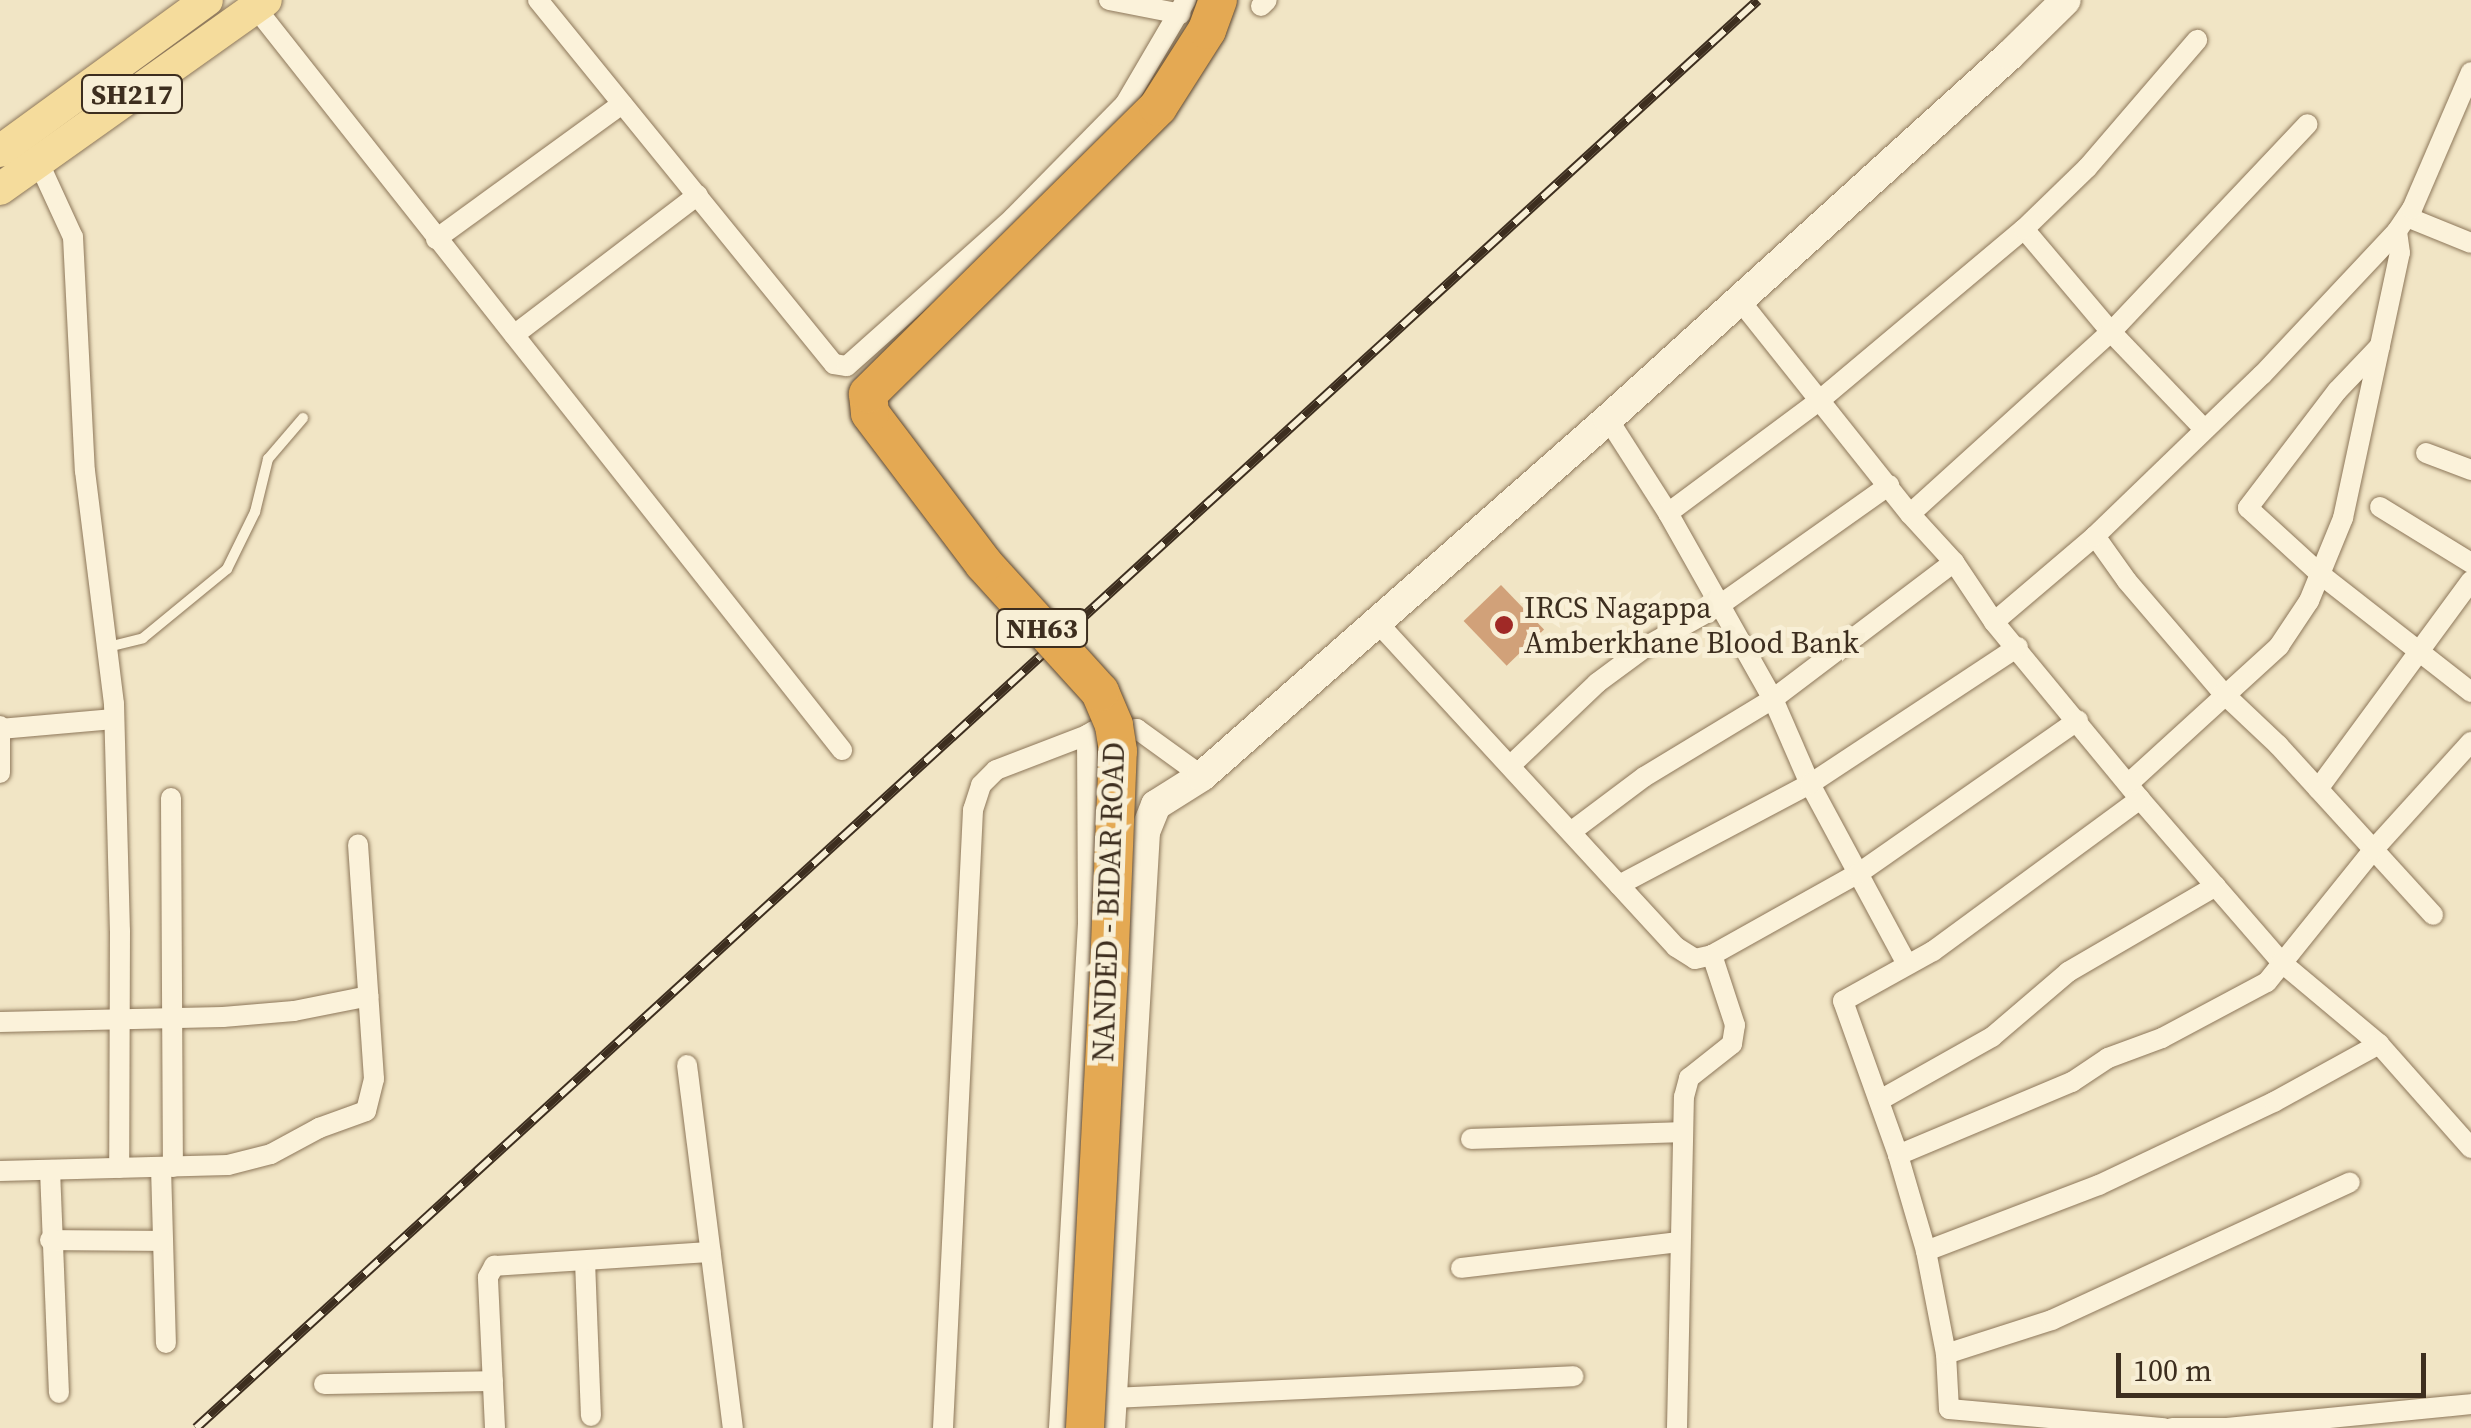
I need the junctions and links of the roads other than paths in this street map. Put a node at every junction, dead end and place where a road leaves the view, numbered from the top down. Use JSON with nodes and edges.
{"nodes":[{"id":1,"x":207,"y":0,"type":"edge"},
{"id":2,"x":538,"y":0,"type":"edge"},
{"id":3,"x":1110,"y":0,"type":"edge"},
{"id":4,"x":1218,"y":0,"type":"edge"},
{"id":5,"x":2066,"y":0,"type":"edge"},
{"id":6,"x":260,"y":4,"type":"edge"},
{"id":7,"x":1183,"y":7,"type":"edge"},
{"id":8,"x":2197,"y":40,"type":"dead end"},
{"id":9,"x":2471,"y":72,"type":"edge"},
{"id":10,"x":2467,"y":94,"type":"edge"},
{"id":11,"x":622,"y":104,"type":"junction"},
{"id":12,"x":2308,"y":124,"type":"dead end"},
{"id":13,"x":1,"y":147,"type":"edge"},
{"id":14,"x":38,"y":161,"type":"junction"},
{"id":15,"x":0,"y":190,"type":"edge"},
{"id":16,"x":698,"y":195,"type":"junction"},
{"id":17,"x":2402,"y":224,"type":"junction"},
{"id":18,"x":2024,"y":229,"type":"junction"},
{"id":19,"x":436,"y":238,"type":"junction"},
{"id":20,"x":2471,"y":243,"type":"edge"},
{"id":21,"x":1738,"y":298,"type":"junction"},
{"id":22,"x":2111,"y":332,"type":"junction"},
{"id":23,"x":514,"y":335,"type":"junction"},
{"id":24,"x":2381,"y":346,"type":"junction"},
{"id":25,"x":1820,"y":400,"type":"junction"},
{"id":26,"x":302,"y":418,"type":"dead end"},
{"id":27,"x":1608,"y":419,"type":"junction"},
{"id":28,"x":2204,"y":429,"type":"junction"},
{"id":29,"x":2426,"y":453,"type":"dead end"},
{"id":30,"x":2471,"y":470,"type":"edge"},
{"id":31,"x":1889,"y":484,"type":"junction"},
{"id":32,"x":2380,"y":507,"type":"dead end"},
{"id":33,"x":1668,"y":513,"type":"junction"},
{"id":34,"x":1910,"y":514,"type":"junction"},
{"id":35,"x":2095,"y":536,"type":"junction"},
{"id":36,"x":1954,"y":562,"type":"junction"},
{"id":37,"x":2471,"y":563,"type":"edge"},
{"id":38,"x":2320,"y":574,"type":"junction"},
{"id":39,"x":2471,"y":580,"type":"edge"},
{"id":40,"x":1717,"y":607,"type":"junction"},
{"id":41,"x":1376,"y":622,"type":"junction"},
{"id":42,"x":1994,"y":622,"type":"junction"},
{"id":43,"x":108,"y":647,"type":"junction"},
{"id":44,"x":2018,"y":647,"type":"junction"},
{"id":45,"x":2422,"y":653,"type":"junction"},
{"id":46,"x":2471,"y":692,"type":"edge"},
{"id":47,"x":2223,"y":693,"type":"junction"},
{"id":48,"x":1773,"y":699,"type":"junction"},
{"id":49,"x":114,"y":719,"type":"junction"},
{"id":50,"x":2078,"y":720,"type":"junction"},
{"id":51,"x":0,"y":727,"type":"edge"},
{"id":52,"x":1086,"y":736,"type":"junction"},
{"id":53,"x":2471,"y":742,"type":"edge"},
{"id":54,"x":842,"y":750,"type":"dead end"},
{"id":55,"x":1510,"y":766,"type":"junction"},
{"id":56,"x":0,"y":772,"type":"edge"},
{"id":57,"x":1202,"y":776,"type":"junction"},
{"id":58,"x":1810,"y":784,"type":"junction"},
{"id":59,"x":2318,"y":789,"type":"junction"},
{"id":60,"x":2134,"y":792,"type":"junction"},
{"id":61,"x":171,"y":798,"type":"dead end"},
{"id":62,"x":1572,"y":831,"type":"junction"},
{"id":63,"x":358,"y":845,"type":"dead end"},
{"id":64,"x":2373,"y":850,"type":"junction"},
{"id":65,"x":1858,"y":872,"type":"junction"},
{"id":66,"x":1620,"y":886,"type":"junction"},
{"id":67,"x":2216,"y":886,"type":"junction"},
{"id":68,"x":2433,"y":915,"type":"dead end"},
{"id":69,"x":1712,"y":955,"type":"junction"},
{"id":70,"x":2281,"y":962,"type":"junction"},
{"id":71,"x":1908,"y":964,"type":"junction"},
{"id":72,"x":369,"y":996,"type":"junction"},
{"id":73,"x":120,"y":1019,"type":"junction"},
{"id":74,"x":172,"y":1019,"type":"junction"},
{"id":75,"x":0,"y":1022,"type":"edge"},
{"id":76,"x":2379,"y":1044,"type":"junction"},
{"id":77,"x":687,"y":1065,"type":"dead end"},
{"id":78,"x":1880,"y":1100,"type":"junction"},
{"id":79,"x":1682,"y":1132,"type":"junction"},
{"id":80,"x":1471,"y":1139,"type":"dead end"},
{"id":81,"x":2471,"y":1148,"type":"edge"},
{"id":82,"x":1898,"y":1155,"type":"junction"},
{"id":83,"x":167,"y":1167,"type":"junction"},
{"id":84,"x":119,"y":1168,"type":"junction"},
{"id":85,"x":50,"y":1170,"type":"junction"},
{"id":86,"x":0,"y":1171,"type":"edge"},
{"id":87,"x":2350,"y":1182,"type":"dead end"},
{"id":88,"x":50,"y":1240,"type":"junction"},
{"id":89,"x":162,"y":1241,"type":"junction"},
{"id":90,"x":1679,"y":1242,"type":"junction"},
{"id":91,"x":711,"y":1252,"type":"junction"},
{"id":92,"x":1926,"y":1252,"type":"junction"},
{"id":93,"x":585,"y":1261,"type":"junction"},
{"id":94,"x":1461,"y":1268,"type":"dead end"},
{"id":95,"x":166,"y":1343,"type":"dead end"},
{"id":96,"x":1946,"y":1354,"type":"junction"},
{"id":97,"x":1572,"y":1376,"type":"dead end"},
{"id":98,"x":493,"y":1381,"type":"junction"},
{"id":99,"x":324,"y":1384,"type":"dead end"},
{"id":100,"x":59,"y":1393,"type":"dead end"},
{"id":101,"x":2471,"y":1404,"type":"edge"},
{"id":102,"x":1111,"y":1413,"type":"edge"},
{"id":103,"x":591,"y":1416,"type":"dead end"},
{"id":104,"x":2002,"y":1422,"type":"edge"},
{"id":105,"x":495,"y":1428,"type":"edge"},
{"id":106,"x":733,"y":1428,"type":"edge"},
{"id":107,"x":943,"y":1428,"type":"edge"},
{"id":108,"x":1058,"y":1428,"type":"edge"},
{"id":109,"x":1085,"y":1428,"type":"edge"},
{"id":110,"x":1677,"y":1428,"type":"edge"},
{"id":111,"x":2164,"y":1428,"type":"edge"},
{"id":112,"x":2172,"y":1428,"type":"edge"},
{"id":113,"x":2227,"y":1428,"type":"edge"}],
"edges":[{"from":1,"to":13,"type":"main road","number":"SH217"},
{"from":2,"to":11,"type":"street"},
{"from":3,"to":7,"type":"street"},
{"from":4,"to":109,"type":"highway","name":"NANDED - BIDAR ROAD","number":"NH63","bridge":true},
{"from":5,"to":21,"type":"street"},
{"from":6,"to":14,"type":"main road","number":"SH217"},
{"from":6,"to":19,"type":"street"},
{"from":7,"to":16,"type":"street"},
{"from":8,"to":18,"type":"street"},
{"from":9,"to":10,"type":"street"},
{"from":10,"to":17,"type":"street"},
{"from":11,"to":16,"type":"street"},
{"from":11,"to":19,"type":"street"},
{"from":12,"to":22,"type":"street"},
{"from":14,"to":15,"type":"main road","number":"SH217"},
{"from":14,"to":43,"type":"street"},
{"from":16,"to":23,"type":"street"},
{"from":17,"to":20,"type":"street"},
{"from":17,"to":24,"type":"street"},
{"from":17,"to":28,"type":"street"},
{"from":18,"to":22,"type":"street"},
{"from":18,"to":25,"type":"street"},
{"from":19,"to":23,"type":"street"},
{"from":21,"to":25,"type":"street"},
{"from":21,"to":27,"type":"street"},
{"from":22,"to":28,"type":"street"},
{"from":22,"to":34,"type":"street"},
{"from":23,"to":54,"type":"street"},
{"from":24,"to":38,"type":"street"},
{"from":24,"to":38,"type":"street"},
{"from":25,"to":31,"type":"street"},
{"from":25,"to":33,"type":"street"},
{"from":26,"to":43,"type":"lane"},
{"from":27,"to":33,"type":"street"},
{"from":27,"to":41,"type":"street"},
{"from":28,"to":35,"type":"street"},
{"from":29,"to":30,"type":"street"},
{"from":31,"to":34,"type":"street"},
{"from":31,"to":40,"type":"street"},
{"from":32,"to":37,"type":"street"},
{"from":33,"to":40,"type":"street"},
{"from":34,"to":36,"type":"street"},
{"from":35,"to":42,"type":"street"},
{"from":35,"to":47,"type":"street"},
{"from":36,"to":42,"type":"street"},
{"from":36,"to":48,"type":"street"},
{"from":38,"to":45,"type":"street"},
{"from":38,"to":47,"type":"street"},
{"from":39,"to":45,"type":"street"},
{"from":40,"to":48,"type":"street"},
{"from":40,"to":55,"type":"street"},
{"from":41,"to":55,"type":"street"},
{"from":41,"to":57,"type":"street"},
{"from":42,"to":44,"type":"street"},
{"from":43,"to":49,"type":"street"},
{"from":44,"to":50,"type":"street"},
{"from":44,"to":58,"type":"street"},
{"from":45,"to":46,"type":"street"},
{"from":45,"to":59,"type":"street"},
{"from":47,"to":59,"type":"street"},
{"from":47,"to":60,"type":"street"},
{"from":48,"to":58,"type":"street"},
{"from":48,"to":62,"type":"street"},
{"from":49,"to":51,"type":"street"},
{"from":49,"to":73,"type":"street"},
{"from":50,"to":60,"type":"street"},
{"from":50,"to":65,"type":"street"},
{"from":51,"to":56,"type":"street"},
{"from":52,"to":57,"type":"street"},
{"from":52,"to":107,"type":"street"},
{"from":52,"to":108,"type":"street"},
{"from":53,"to":64,"type":"street"},
{"from":55,"to":62,"type":"street"},
{"from":57,"to":102,"type":"street"},
{"from":58,"to":65,"type":"street"},
{"from":58,"to":66,"type":"street"},
{"from":59,"to":64,"type":"street"},
{"from":60,"to":67,"type":"street"},
{"from":60,"to":71,"type":"street"},
{"from":61,"to":74,"type":"street"},
{"from":62,"to":66,"type":"street"},
{"from":63,"to":72,"type":"street"},
{"from":64,"to":68,"type":"street"},
{"from":64,"to":70,"type":"street"},
{"from":65,"to":69,"type":"street"},
{"from":65,"to":71,"type":"street"},
{"from":66,"to":69,"type":"street"},
{"from":67,"to":70,"type":"street"},
{"from":67,"to":78,"type":"street"},
{"from":69,"to":79,"type":"street"},
{"from":70,"to":76,"type":"street"},
{"from":70,"to":82,"type":"street"},
{"from":71,"to":78,"type":"street"},
{"from":72,"to":74,"type":"street"},
{"from":72,"to":83,"type":"street"},
{"from":73,"to":74,"type":"street"},
{"from":73,"to":75,"type":"street"},
{"from":73,"to":84,"type":"street"},
{"from":74,"to":83,"type":"street"},
{"from":76,"to":81,"type":"street"},
{"from":76,"to":92,"type":"street"},
{"from":77,"to":91,"type":"street"},
{"from":78,"to":82,"type":"street"},
{"from":79,"to":80,"type":"street"},
{"from":79,"to":90,"type":"street"},
{"from":82,"to":92,"type":"street"},
{"from":83,"to":84,"type":"street"},
{"from":83,"to":89,"type":"street"},
{"from":84,"to":85,"type":"street"},
{"from":85,"to":86,"type":"street"},
{"from":85,"to":88,"type":"street"},
{"from":87,"to":96,"type":"street"},
{"from":88,"to":89,"type":"street"},
{"from":88,"to":100,"type":"street"},
{"from":89,"to":95,"type":"street"},
{"from":90,"to":94,"type":"street"},
{"from":90,"to":110,"type":"street"},
{"from":91,"to":93,"type":"street"},
{"from":91,"to":106,"type":"street"},
{"from":92,"to":96,"type":"street"},
{"from":93,"to":98,"type":"street"},
{"from":93,"to":103,"type":"street"},
{"from":96,"to":104,"type":"street"},
{"from":97,"to":102,"type":"street"},
{"from":98,"to":99,"type":"street"},
{"from":98,"to":105,"type":"street"},
{"from":101,"to":113,"type":"street"},
{"from":104,"to":111,"type":"street"},
{"from":112,"to":113,"type":"street"}]}
